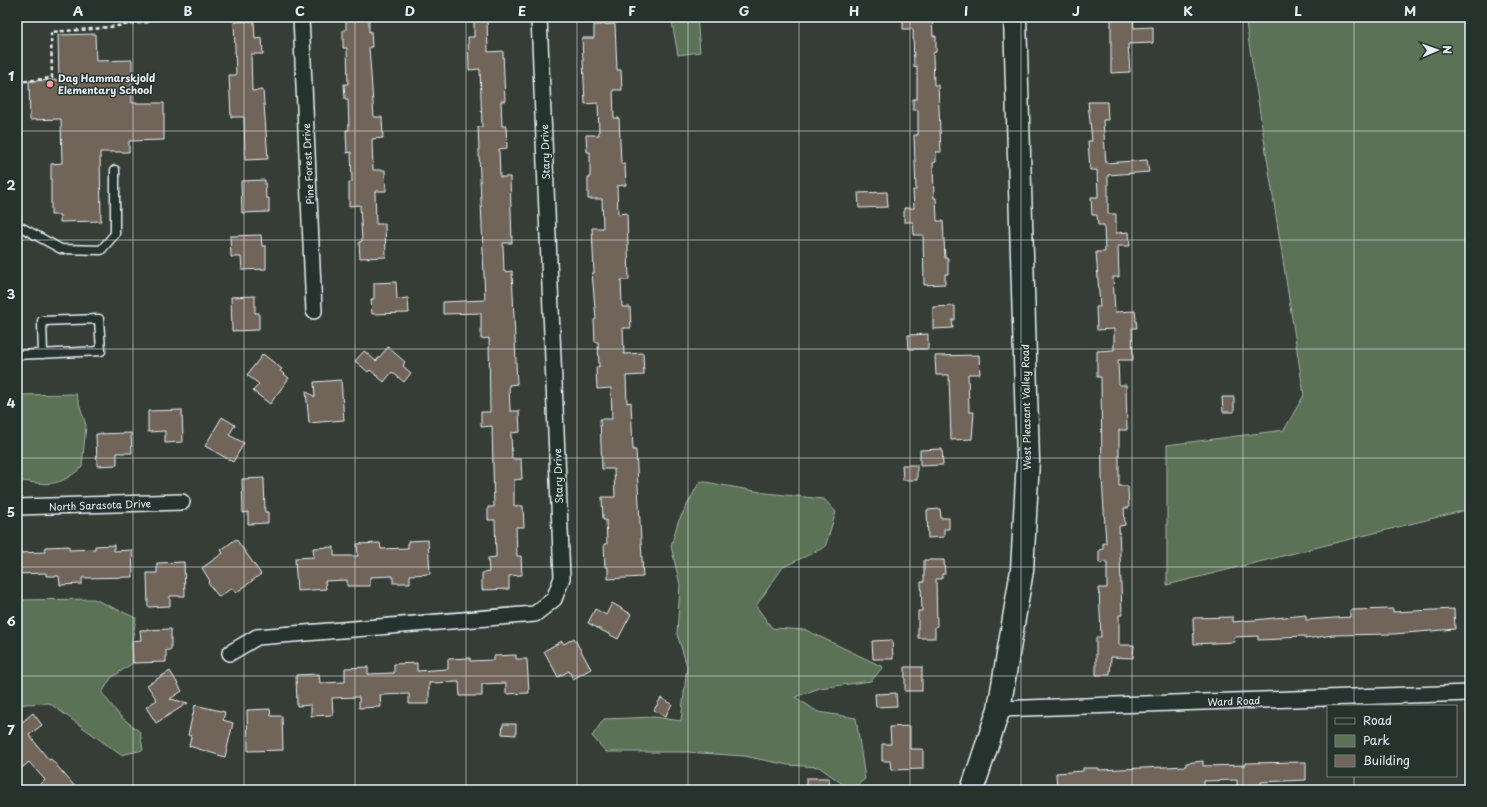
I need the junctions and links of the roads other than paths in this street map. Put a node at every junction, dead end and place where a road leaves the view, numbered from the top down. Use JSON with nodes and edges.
{"nodes":[{"id":1,"x":301,"y":17,"type":"edge"},
{"id":2,"x":539,"y":17,"type":"edge"},
{"id":3,"x":1015,"y":17,"type":"edge"},
{"id":4,"x":115,"y":170,"type":"dead end"},
{"id":5,"x":17,"y":225,"type":"edge"},
{"id":6,"x":314,"y":311,"type":"dead end"},
{"id":7,"x":43,"y":354,"type":"junction"},
{"id":8,"x":17,"y":355,"type":"edge"},
{"id":9,"x":182,"y":502,"type":"dead end"},
{"id":10,"x":17,"y":507,"type":"edge"},
{"id":11,"x":230,"y":653,"type":"dead end"},
{"id":12,"x":1470,"y":693,"type":"edge"},
{"id":13,"x":999,"y":709,"type":"junction"},
{"id":14,"x":972,"y":790,"type":"edge"}],
"edges":[{"from":1,"to":6,"type":"street","name":"Pine Forest Drive"},
{"from":2,"to":11,"type":"street","name":"Stary Drive"},
{"from":3,"to":13,"type":"main road","name":"West Pleasant Valley Road"},
{"from":4,"to":5,"type":"lane"},
{"from":7,"to":7,"type":"lane"},
{"from":7,"to":8,"type":"lane"},
{"from":9,"to":10,"type":"street","name":"North Sarasota Drive"},
{"from":12,"to":13,"type":"street","name":"Ward Road"},
{"from":13,"to":14,"type":"main road","name":"West Pleasant Valley Road"}]}
